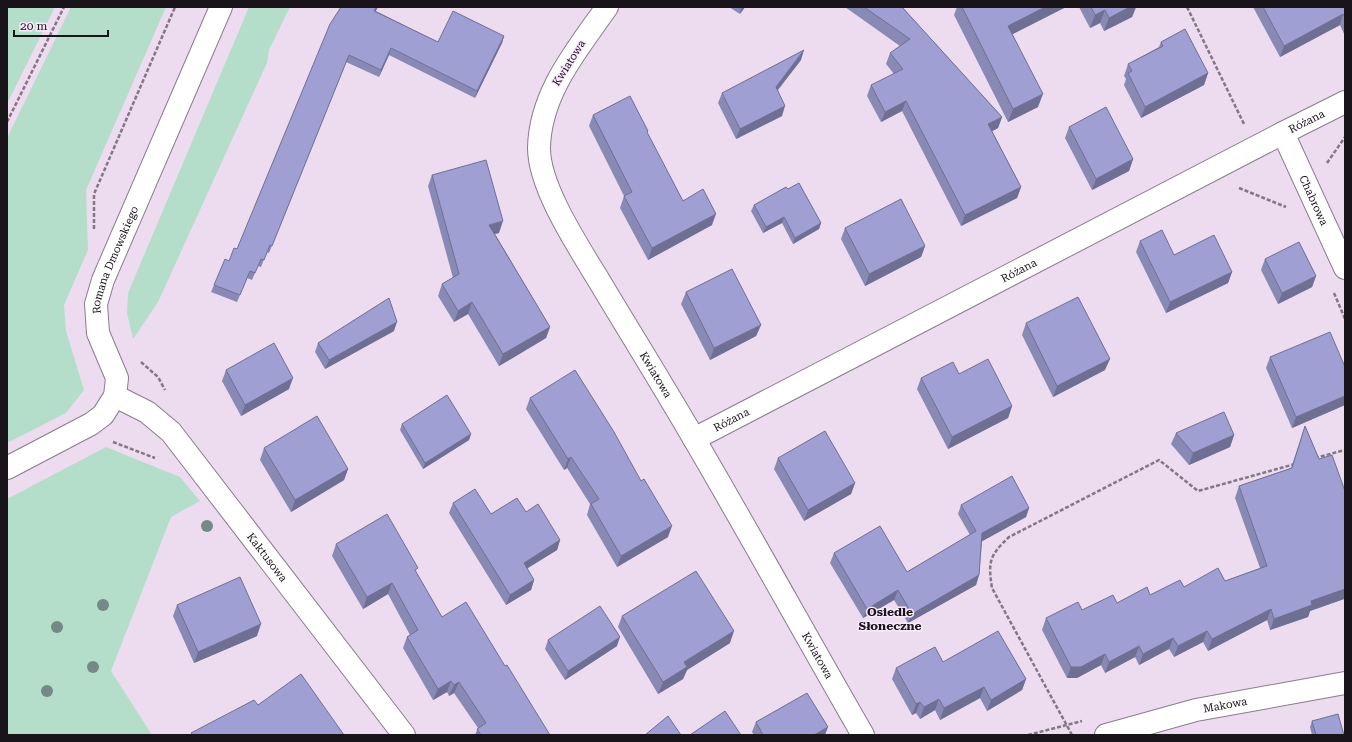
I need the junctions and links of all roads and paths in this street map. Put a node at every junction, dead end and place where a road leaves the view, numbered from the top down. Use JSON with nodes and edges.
{"nodes":[{"id":1,"x":64,"y":7,"type":"edge"},
{"id":2,"x":222,"y":7,"type":"edge"},
{"id":3,"x":607,"y":7,"type":"edge"},
{"id":4,"x":1187,"y":7,"type":"edge"},
{"id":5,"x":1345,"y":102,"type":"edge"},
{"id":6,"x":7,"y":122,"type":"edge"},
{"id":7,"x":1283,"y":133,"type":"junction"},
{"id":8,"x":1255,"y":147,"type":"junction"},
{"id":9,"x":1236,"y":187,"type":"dead end"},
{"id":10,"x":1314,"y":199,"type":"junction"},
{"id":11,"x":1345,"y":268,"type":"edge"},
{"id":12,"x":138,"y":359,"type":"dead end"},
{"id":13,"x":166,"y":392,"type":"dead end"},
{"id":14,"x":115,"y":396,"type":"junction"},
{"id":15,"x":694,"y":439,"type":"junction"},
{"id":16,"x":1345,"y":450,"type":"edge"},
{"id":17,"x":1308,"y":460,"type":"edge"},
{"id":18,"x":1301,"y":462,"type":"edge"},
{"id":19,"x":7,"y":468,"type":"edge"},
{"id":20,"x":1345,"y":683,"type":"edge"},
{"id":21,"x":404,"y":735,"type":"edge"},
{"id":22,"x":863,"y":735,"type":"edge"},
{"id":23,"x":1072,"y":735,"type":"edge"},
{"id":24,"x":1106,"y":735,"type":"edge"}],
"edges":[{"from":1,"to":6,"type":"path"},
{"from":2,"to":14,"type":"street","name":"Romana Dmowskiego"},
{"from":3,"to":15,"type":"street","name":"Kwiatowa"},
{"from":4,"to":8,"type":"path"},
{"from":5,"to":7,"type":"street","name":"Różana"},
{"from":7,"to":8,"type":"street","name":"Różana"},
{"from":7,"to":10,"type":"street","name":"Chabrowa"},
{"from":8,"to":15,"type":"street","name":"Różana"},
{"from":9,"to":10,"type":"path"},
{"from":10,"to":11,"type":"street","name":"Chabrowa"},
{"from":12,"to":13,"type":"path"},
{"from":14,"to":19,"type":"street","name":"Romana Dmowskiego"},
{"from":14,"to":21,"type":"street","name":"Kaktusowa"},
{"from":15,"to":22,"type":"street","name":"Kwiatowa"},
{"from":16,"to":17,"type":"path"},
{"from":18,"to":23,"type":"path"},
{"from":20,"to":24,"type":"street","name":"Makowa"}]}
